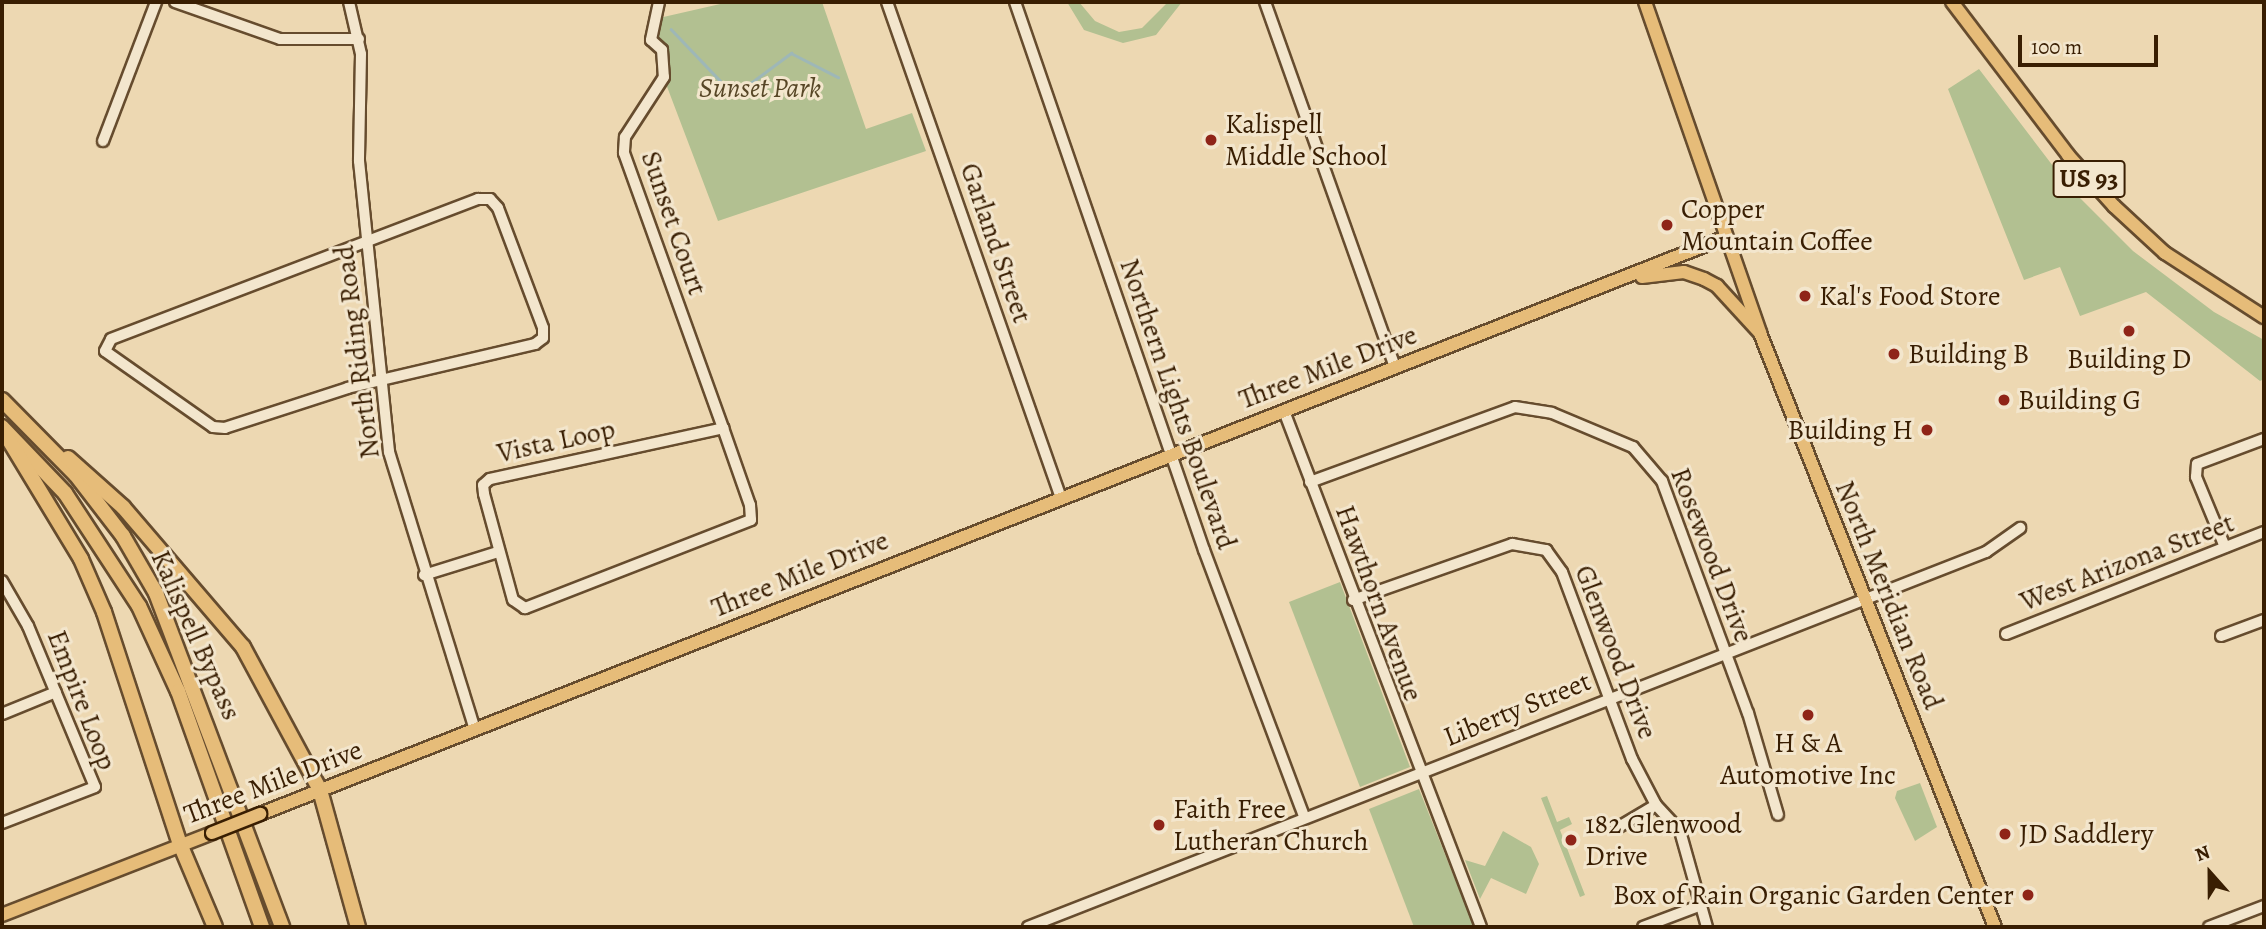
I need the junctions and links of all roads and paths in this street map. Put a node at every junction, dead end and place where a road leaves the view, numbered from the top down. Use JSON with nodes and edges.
{"nodes":[{"id":1,"x":156,"y":2,"type":"edge"},
{"id":2,"x":174,"y":2,"type":"edge"},
{"id":3,"x":349,"y":2,"type":"edge"},
{"id":4,"x":659,"y":2,"type":"edge"},
{"id":5,"x":887,"y":2,"type":"edge"},
{"id":6,"x":1014,"y":2,"type":"edge"},
{"id":7,"x":1265,"y":2,"type":"edge"},
{"id":8,"x":1645,"y":2,"type":"edge"},
{"id":9,"x":1952,"y":2,"type":"edge"},
{"id":10,"x":359,"y":39,"type":"junction"},
{"id":11,"x":103,"y":141,"type":"dead end"},
{"id":12,"x":1726,"y":237,"type":"junction"},
{"id":13,"x":366,"y":242,"type":"junction"},
{"id":14,"x":1618,"y":281,"type":"junction"},
{"id":15,"x":2264,"y":317,"type":"edge"},
{"id":16,"x":1760,"y":333,"type":"junction"},
{"id":17,"x":1395,"y":368,"type":"junction"},
{"id":18,"x":380,"y":380,"type":"junction"},
{"id":19,"x":2,"y":400,"type":"edge"},
{"id":20,"x":1284,"y":411,"type":"junction"},
{"id":21,"x":723,"y":428,"type":"junction"},
{"id":22,"x":2,"y":429,"type":"edge"},
{"id":23,"x":2264,"y":439,"type":"edge"},
{"id":24,"x":52,"y":448,"type":"junction"},
{"id":25,"x":1171,"y":455,"type":"junction"},
{"id":26,"x":1310,"y":482,"type":"junction"},
{"id":27,"x":1061,"y":498,"type":"junction"},
{"id":28,"x":2020,"y":528,"type":"dead end"},
{"id":29,"x":2264,"y":532,"type":"edge"},
{"id":30,"x":2225,"y":547,"type":"junction"},
{"id":31,"x":498,"y":552,"type":"junction"},
{"id":32,"x":424,"y":575,"type":"junction"},
{"id":33,"x":2,"y":581,"type":"edge"},
{"id":34,"x":1353,"y":600,"type":"junction"},
{"id":35,"x":1864,"y":600,"type":"junction"},
{"id":36,"x":15,"y":601,"type":"junction"},
{"id":37,"x":2,"y":606,"type":"edge"},
{"id":38,"x":2264,"y":620,"type":"edge"},
{"id":39,"x":2006,"y":634,"type":"dead end"},
{"id":40,"x":2221,"y":636,"type":"dead end"},
{"id":41,"x":1726,"y":652,"type":"junction"},
{"id":42,"x":56,"y":692,"type":"junction"},
{"id":43,"x":1609,"y":697,"type":"junction"},
{"id":44,"x":2,"y":714,"type":"edge"},
{"id":45,"x":475,"y":729,"type":"junction"},
{"id":46,"x":1419,"y":774,"type":"junction"},
{"id":47,"x":320,"y":790,"type":"junction"},
{"id":48,"x":1656,"y":805,"type":"junction"},
{"id":49,"x":1778,"y":815,"type":"dead end"},
{"id":50,"x":1305,"y":818,"type":"junction"},
{"id":51,"x":2,"y":823,"type":"edge"},
{"id":52,"x":1617,"y":828,"type":"dead end"},
{"id":53,"x":180,"y":844,"type":"junction"},
{"id":54,"x":1699,"y":906,"type":"junction"},
{"id":55,"x":2264,"y":906,"type":"edge"},
{"id":56,"x":2,"y":915,"type":"edge"},
{"id":57,"x":215,"y":927,"type":"edge"},
{"id":58,"x":262,"y":927,"type":"edge"},
{"id":59,"x":282,"y":927,"type":"edge"},
{"id":60,"x":358,"y":927,"type":"edge"},
{"id":61,"x":1028,"y":927,"type":"edge"},
{"id":62,"x":1481,"y":927,"type":"edge"},
{"id":63,"x":1643,"y":927,"type":"edge"},
{"id":64,"x":1707,"y":927,"type":"edge"},
{"id":65,"x":1995,"y":927,"type":"edge"},
{"id":66,"x":2209,"y":927,"type":"edge"}],
"edges":[{"from":1,"to":11,"type":"street"},
{"from":2,"to":10,"type":"street"},
{"from":3,"to":10,"type":"street","name":"North Riding Road"},
{"from":4,"to":21,"type":"street","name":"Sunset Court"},
{"from":5,"to":27,"type":"street","name":"Garland Street"},
{"from":6,"to":25,"type":"street","name":"Northern Lights Boulevard"},
{"from":7,"to":17,"type":"street"},
{"from":8,"to":12,"type":"main road","name":"North Meridian Road"},
{"from":9,"to":15,"type":"main road","number":"US 93"},
{"from":10,"to":13,"type":"street","name":"North Riding Road"},
{"from":12,"to":14,"type":"main road","name":"Three Mile Drive"},
{"from":12,"to":16,"type":"main road","name":"North Meridian Road"},
{"from":13,"to":18,"type":"street","name":"North Riding Road"},
{"from":13,"to":18,"type":"street"},
{"from":13,"to":18,"type":"street"},
{"from":14,"to":16,"type":"main road","name":"Three Mile Drive"},
{"from":14,"to":17,"type":"main road","name":"Three Mile Drive"},
{"from":16,"to":35,"type":"main road","name":"North Meridian Road"},
{"from":17,"to":20,"type":"main road","name":"Three Mile Drive"},
{"from":18,"to":32,"type":"street","name":"North Riding Road"},
{"from":19,"to":24,"type":"highway","name":"Kalispell Bypass"},
{"from":20,"to":25,"type":"main road","name":"Three Mile Drive"},
{"from":20,"to":26,"type":"street","name":"Hawthorn Avenue"},
{"from":21,"to":31,"type":"street","name":"Vista Loop"},
{"from":21,"to":31,"type":"street","name":"Vista Loop"},
{"from":22,"to":53,"type":"highway"},
{"from":22,"to":58,"type":"highway","name":"Kalispell Bypass"},
{"from":23,"to":30,"type":"street"},
{"from":24,"to":47,"type":"highway"},
{"from":24,"to":59,"type":"highway","name":"Kalispell Bypass"},
{"from":25,"to":27,"type":"main road","name":"Three Mile Drive"},
{"from":25,"to":50,"type":"street","name":"Northern Lights Boulevard"},
{"from":26,"to":34,"type":"street","name":"Hawthorn Avenue"},
{"from":26,"to":41,"type":"street","name":"Rosewood Drive"},
{"from":27,"to":45,"type":"main road","name":"Three Mile Drive"},
{"from":28,"to":35,"type":"street","name":"Liberty Street"},
{"from":29,"to":30,"type":"street","name":"West Arizona Street"},
{"from":30,"to":39,"type":"street","name":"West Arizona Street"},
{"from":31,"to":32,"type":"street"},
{"from":32,"to":45,"type":"street","name":"North Riding Road"},
{"from":33,"to":36,"type":"street","name":"Empire Loop"},
{"from":34,"to":43,"type":"street","name":"Glenwood Drive"},
{"from":34,"to":46,"type":"street","name":"Hawthorn Avenue"},
{"from":35,"to":41,"type":"street","name":"Liberty Street"},
{"from":35,"to":65,"type":"main road","name":"North Meridian Road"},
{"from":36,"to":37,"type":"street"},
{"from":36,"to":42,"type":"street","name":"Empire Loop"},
{"from":38,"to":40,"type":"street"},
{"from":41,"to":43,"type":"street","name":"Liberty Street"},
{"from":41,"to":49,"type":"street","name":"Rosewood Drive"},
{"from":42,"to":44,"type":"street"},
{"from":42,"to":51,"type":"street","name":"Empire Loop"},
{"from":43,"to":46,"type":"street","name":"Liberty Street"},
{"from":43,"to":48,"type":"street","name":"Glenwood Drive"},
{"from":45,"to":47,"type":"main road","name":"Three Mile Drive"},
{"from":46,"to":50,"type":"street","name":"Liberty Street"},
{"from":46,"to":62,"type":"street","name":"Hawthorn Avenue"},
{"from":47,"to":53,"type":"main road","name":"Three Mile Drive","bridge":true},
{"from":47,"to":60,"type":"highway"},
{"from":48,"to":52,"type":"street"},
{"from":48,"to":54,"type":"street","name":"Glenwood Drive"},
{"from":50,"to":61,"type":"street","name":"Liberty Street"},
{"from":53,"to":56,"type":"main road","name":"Three Mile Drive"},
{"from":53,"to":57,"type":"highway"},
{"from":54,"to":63,"type":"street"},
{"from":54,"to":64,"type":"street","name":"Glenwood Drive"},
{"from":55,"to":66,"type":"street"}]}
